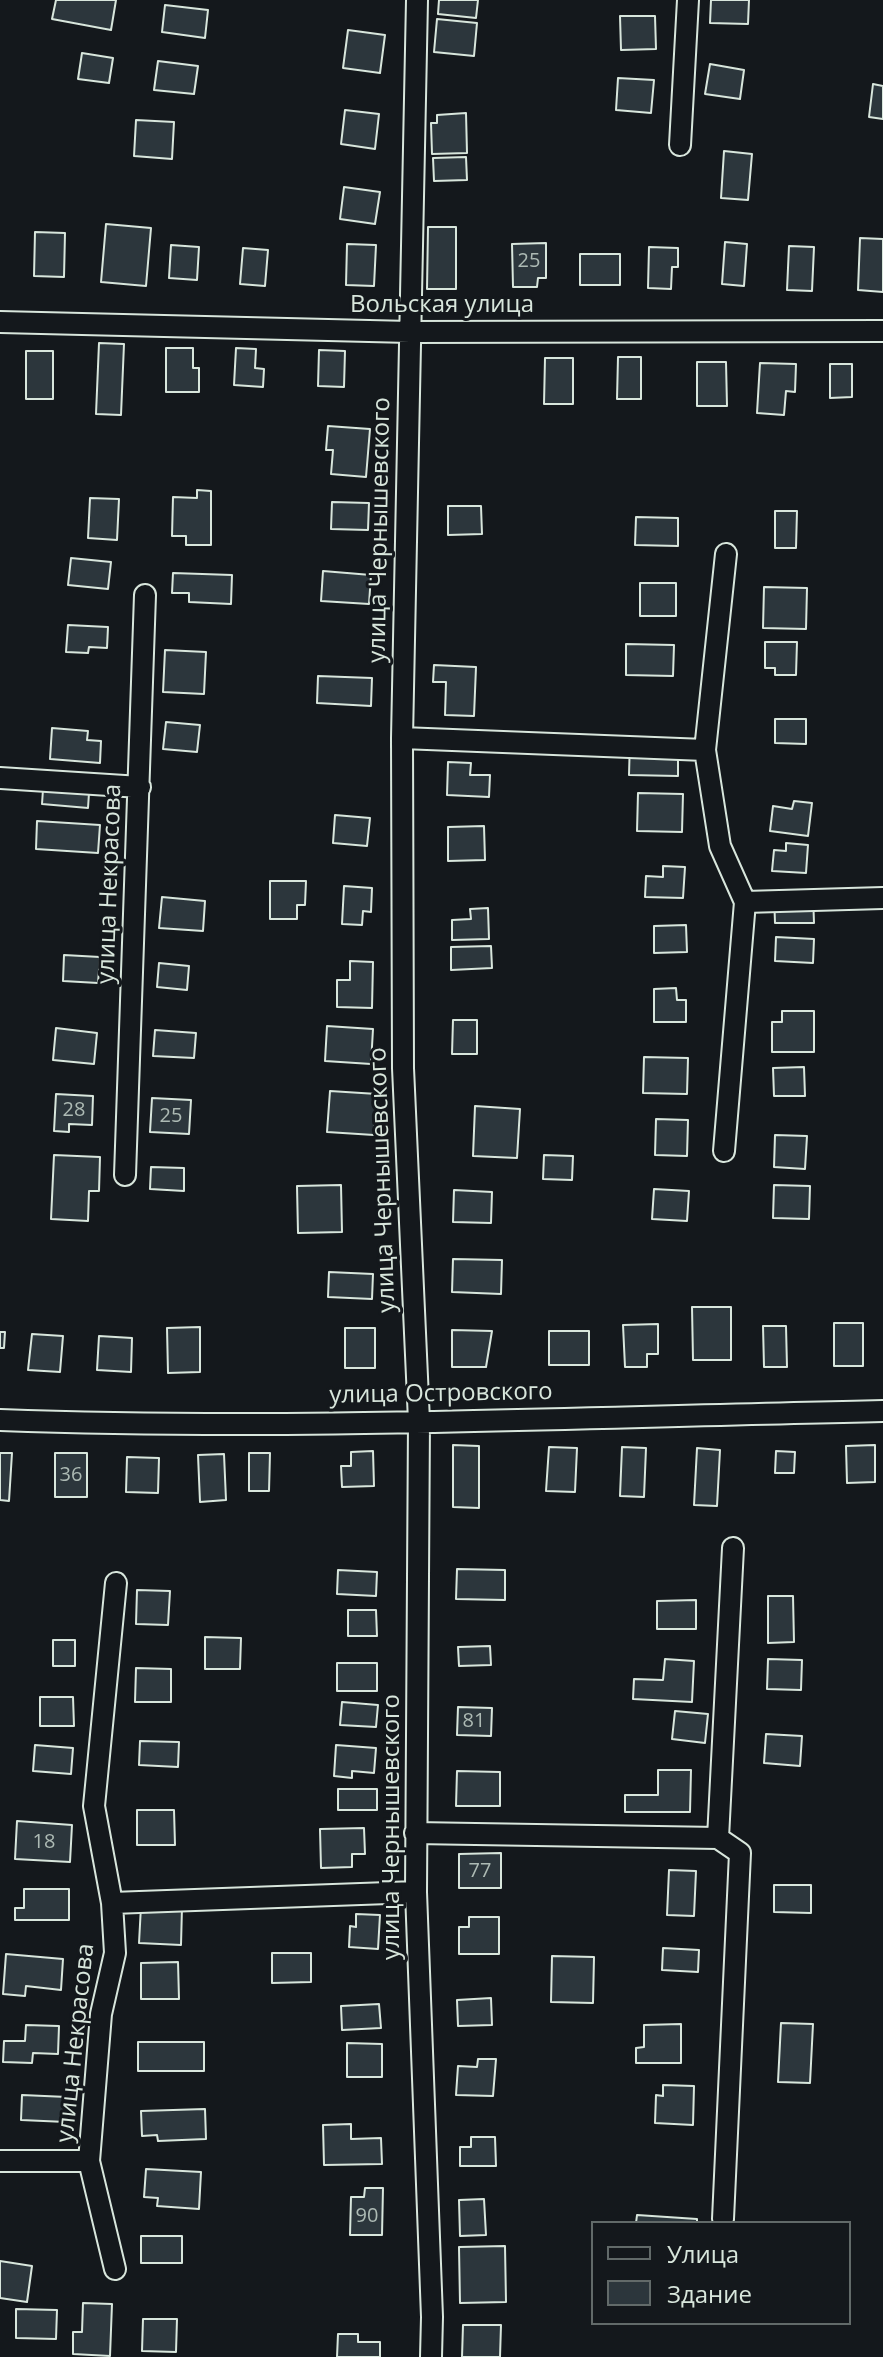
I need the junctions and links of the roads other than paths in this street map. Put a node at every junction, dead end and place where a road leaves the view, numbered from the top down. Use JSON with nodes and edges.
{"nodes":[{"id":1,"x":417,"y":0,"type":"edge"},
{"id":2,"x":688,"y":0,"type":"edge"},
{"id":3,"x":680,"y":145,"type":"dead end"},
{"id":4,"x":0,"y":322,"type":"edge"},
{"id":5,"x":883,"y":331,"type":"edge"},
{"id":6,"x":410,"y":332,"type":"junction"},
{"id":7,"x":726,"y":554,"type":"dead end"},
{"id":8,"x":145,"y":595,"type":"dead end"},
{"id":9,"x":402,"y":738,"type":"junction"},
{"id":10,"x":705,"y":750,"type":"junction"},
{"id":11,"x":0,"y":778,"type":"edge"},
{"id":12,"x":140,"y":787,"type":"junction"},
{"id":13,"x":883,"y":898,"type":"edge"},
{"id":14,"x":745,"y":902,"type":"junction"},
{"id":15,"x":724,"y":1151,"type":"dead end"},
{"id":16,"x":125,"y":1175,"type":"dead end"},
{"id":17,"x":883,"y":1411,"type":"edge"},
{"id":18,"x":0,"y":1420,"type":"edge"},
{"id":19,"x":419,"y":1421,"type":"junction"},
{"id":20,"x":733,"y":1548,"type":"dead end"},
{"id":21,"x":116,"y":1583,"type":"dead end"},
{"id":22,"x":415,"y":1833,"type":"junction"},
{"id":23,"x":718,"y":1838,"type":"junction"},
{"id":24,"x":416,"y":1892,"type":"junction"},
{"id":25,"x":112,"y":1903,"type":"junction"},
{"id":26,"x":0,"y":2161,"type":"edge"},
{"id":27,"x":89,"y":2161,"type":"junction"},
{"id":28,"x":723,"y":2219,"type":"dead end"},
{"id":29,"x":115,"y":2269,"type":"dead end"},
{"id":30,"x":431,"y":2357,"type":"edge"}],
"edges":[{"from":1,"to":6,"type":"street","name":"улица Чернышевского"},
{"from":2,"to":3,"type":"street"},
{"from":4,"to":6,"type":"street","name":"Вольская улица"},
{"from":5,"to":6,"type":"street","name":"Вольская улица"},
{"from":6,"to":9,"type":"street","name":"улица Чернышевского"},
{"from":7,"to":10,"type":"street"},
{"from":8,"to":12,"type":"street","name":"улица Некрасова"},
{"from":9,"to":10,"type":"street"},
{"from":9,"to":19,"type":"street","name":"улица Чернышевского"},
{"from":10,"to":14,"type":"street"},
{"from":11,"to":12,"type":"street"},
{"from":12,"to":16,"type":"street","name":"улица Некрасова"},
{"from":13,"to":14,"type":"street"},
{"from":14,"to":15,"type":"street"},
{"from":17,"to":19,"type":"street","name":"улица Островского"},
{"from":18,"to":19,"type":"street","name":"улица Островского"},
{"from":19,"to":22,"type":"street","name":"улица Чернышевского"},
{"from":20,"to":23,"type":"street"},
{"from":21,"to":25,"type":"street","name":"улица Некрасова"},
{"from":22,"to":23,"type":"street"},
{"from":22,"to":24,"type":"street","name":"улица Чернышевского"},
{"from":23,"to":28,"type":"street"},
{"from":24,"to":25,"type":"street"},
{"from":24,"to":30,"type":"street","name":"улица Чернышевского"},
{"from":25,"to":27,"type":"street","name":"улица Некрасова"},
{"from":26,"to":27,"type":"street"},
{"from":27,"to":29,"type":"street","name":"улица Некрасова"}]}
